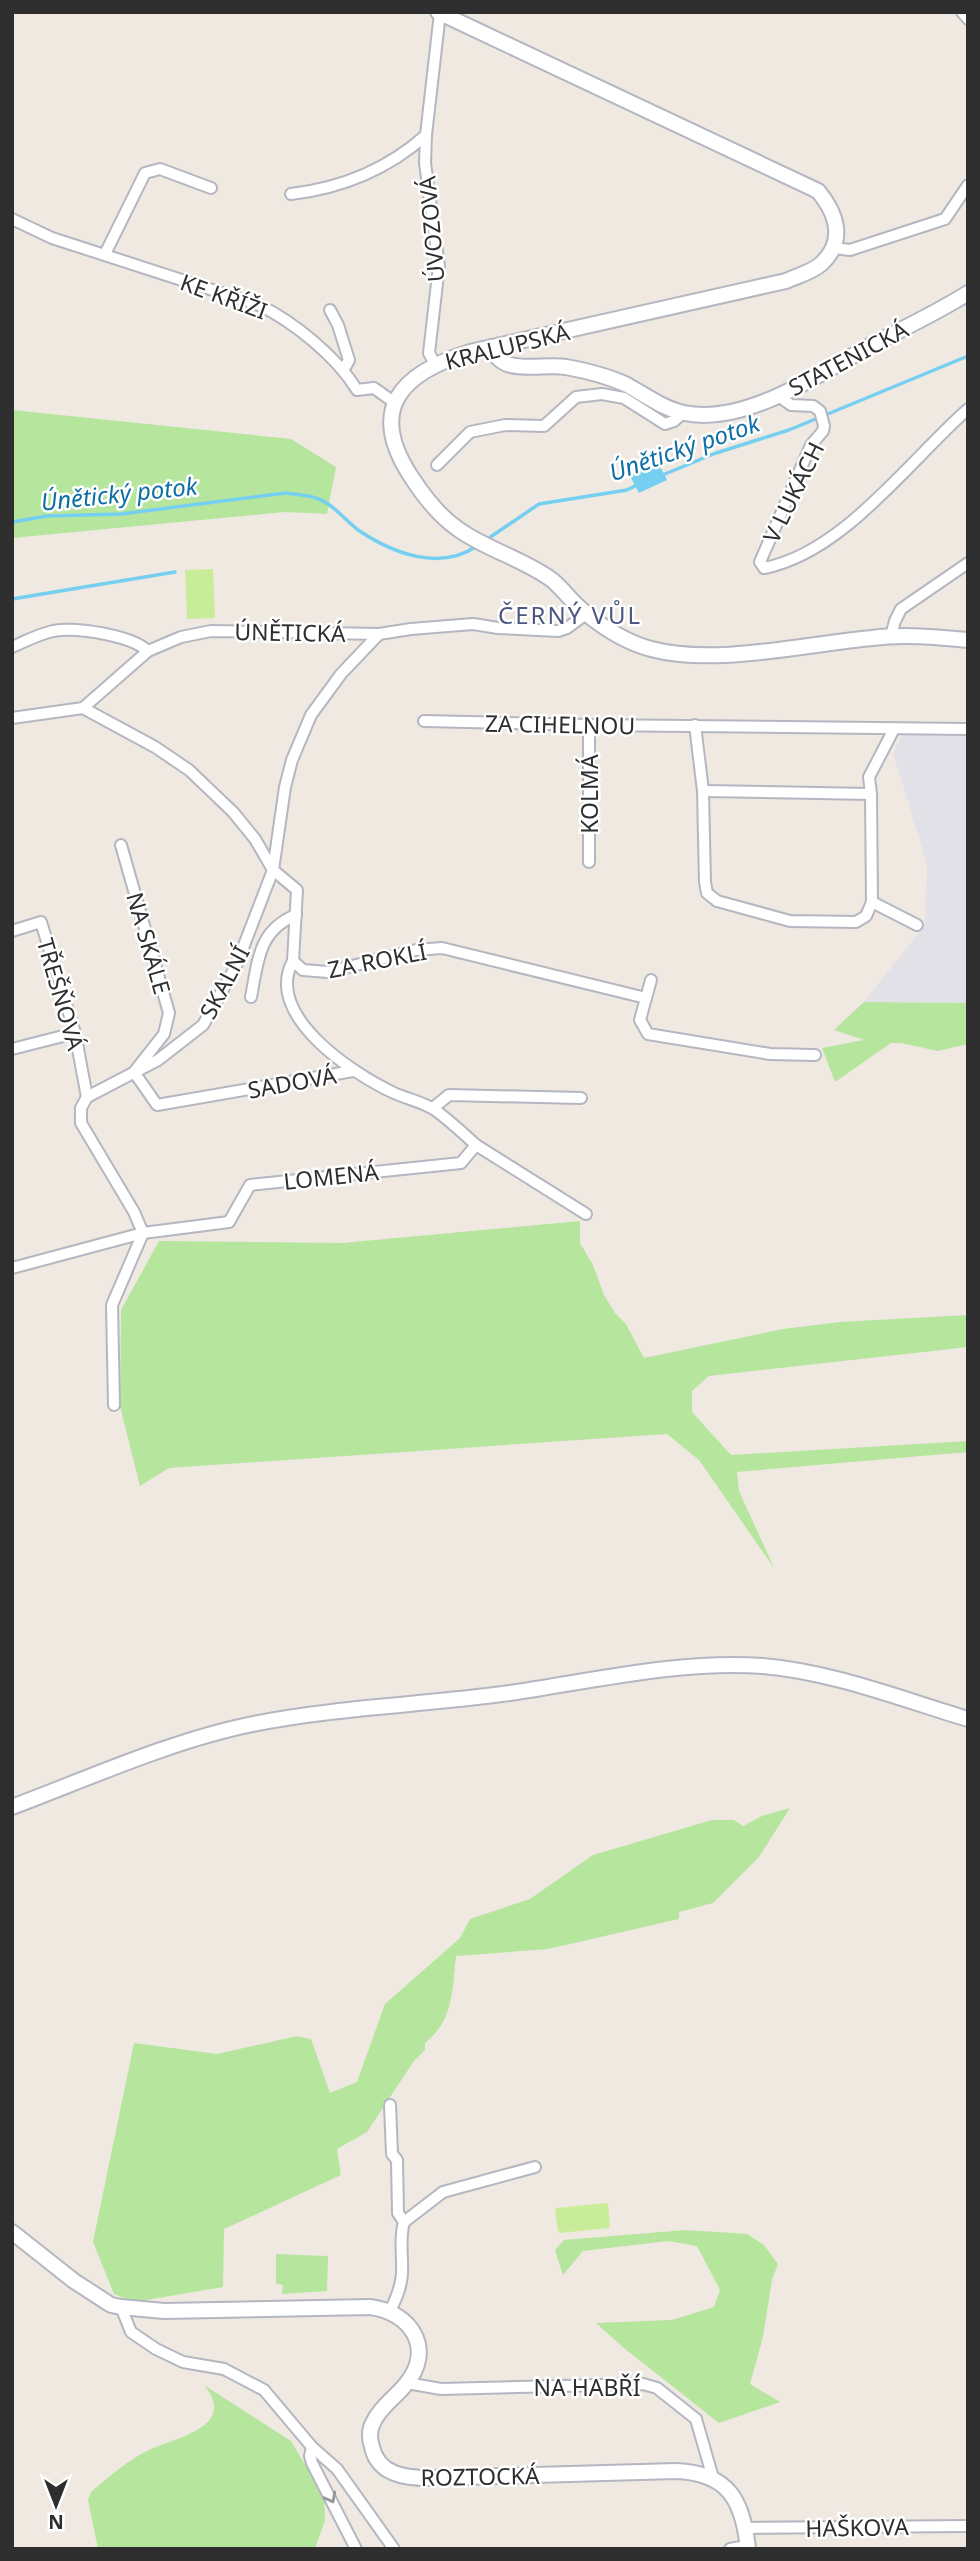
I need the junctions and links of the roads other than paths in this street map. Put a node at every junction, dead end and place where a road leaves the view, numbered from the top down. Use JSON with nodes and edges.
{"nodes":[{"id":1,"x":962,"y":12,"type":"edge"},
{"id":2,"x":439,"y":13,"type":"edge"},
{"id":3,"x":459,"y":17,"type":"edge"},
{"id":4,"x":968,"y":19,"type":"edge"},
{"id":5,"x":426,"y":135,"type":"junction"},
{"id":6,"x":968,"y":185,"type":"edge"},
{"id":7,"x":211,"y":188,"type":"dead end"},
{"id":8,"x":290,"y":194,"type":"dead end"},
{"id":9,"x":12,"y":219,"type":"edge"},
{"id":10,"x":834,"y":248,"type":"junction"},
{"id":11,"x":105,"y":254,"type":"junction"},
{"id":12,"x":968,"y":293,"type":"edge"},
{"id":13,"x":330,"y":310,"type":"dead end"},
{"id":14,"x":492,"y":347,"type":"junction"},
{"id":15,"x":435,"y":364,"type":"junction"},
{"id":16,"x":344,"y":369,"type":"junction"},
{"id":17,"x":777,"y":395,"type":"junction"},
{"id":18,"x":395,"y":403,"type":"junction"},
{"id":19,"x":968,"y":409,"type":"edge"},
{"id":20,"x":682,"y":413,"type":"junction"},
{"id":21,"x":438,"y":465,"type":"dead end"},
{"id":22,"x":968,"y":563,"type":"edge"},
{"id":23,"x":586,"y":614,"type":"junction"},
{"id":24,"x":379,"y":634,"type":"junction"},
{"id":25,"x":891,"y":636,"type":"junction"},
{"id":26,"x":968,"y":640,"type":"edge"},
{"id":27,"x":12,"y":647,"type":"edge"},
{"id":28,"x":148,"y":651,"type":"junction"},
{"id":29,"x":83,"y":708,"type":"junction"},
{"id":30,"x":12,"y":718,"type":"edge"},
{"id":31,"x":424,"y":721,"type":"dead end"},
{"id":32,"x":695,"y":724,"type":"junction"},
{"id":33,"x":589,"y":725,"type":"junction"},
{"id":34,"x":894,"y":729,"type":"junction"},
{"id":35,"x":968,"y":729,"type":"edge"},
{"id":36,"x":703,"y":791,"type":"junction"},
{"id":37,"x":872,"y":794,"type":"junction"},
{"id":38,"x":121,"y":845,"type":"dead end"},
{"id":39,"x":589,"y":862,"type":"dead end"},
{"id":40,"x":273,"y":870,"type":"junction"},
{"id":41,"x":872,"y":902,"type":"junction"},
{"id":42,"x":296,"y":915,"type":"junction"},
{"id":43,"x":917,"y":925,"type":"dead end"},
{"id":44,"x":12,"y":931,"type":"edge"},
{"id":45,"x":293,"y":961,"type":"junction"},
{"id":46,"x":651,"y":980,"type":"dead end"},
{"id":47,"x":251,"y":997,"type":"dead end"},
{"id":48,"x":646,"y":998,"type":"junction"},
{"id":49,"x":75,"y":1033,"type":"junction"},
{"id":50,"x":12,"y":1049,"type":"edge"},
{"id":51,"x":815,"y":1055,"type":"dead end"},
{"id":52,"x":353,"y":1071,"type":"junction"},
{"id":53,"x":134,"y":1072,"type":"junction"},
{"id":54,"x":87,"y":1097,"type":"junction"},
{"id":55,"x":581,"y":1098,"type":"dead end"},
{"id":56,"x":433,"y":1108,"type":"junction"},
{"id":57,"x":476,"y":1145,"type":"junction"},
{"id":58,"x":586,"y":1214,"type":"dead end"},
{"id":59,"x":143,"y":1233,"type":"junction"},
{"id":60,"x":12,"y":1268,"type":"edge"},
{"id":61,"x":114,"y":1405,"type":"dead end"},
{"id":62,"x":968,"y":1720,"type":"edge"},
{"id":63,"x":12,"y":1807,"type":"edge"},
{"id":64,"x":390,"y":2105,"type":"dead end"},
{"id":65,"x":535,"y":2167,"type":"dead end"},
{"id":66,"x":404,"y":2222,"type":"junction"},
{"id":67,"x":12,"y":2232,"type":"edge"},
{"id":68,"x":121,"y":2307,"type":"junction"},
{"id":69,"x":390,"y":2311,"type":"junction"},
{"id":70,"x":407,"y":2383,"type":"junction"},
{"id":71,"x":312,"y":2447,"type":"junction"},
{"id":72,"x":713,"y":2478,"type":"junction"},
{"id":73,"x":968,"y":2526,"type":"edge"},
{"id":74,"x":745,"y":2528,"type":"junction"},
{"id":75,"x":748,"y":2548,"type":"edge"},
{"id":76,"x":356,"y":2549,"type":"edge"},
{"id":77,"x":394,"y":2549,"type":"edge"},
{"id":78,"x":730,"y":2549,"type":"edge"}],
"edges":[{"from":1,"to":4,"type":"street"},
{"from":2,"to":3,"type":"street"},
{"from":2,"to":5,"type":"street","name":"ÚVOZOVÁ"},
{"from":3,"to":10,"type":"street"},
{"from":5,"to":8,"type":"street","name":"ÚVOZOVÁ"},
{"from":5,"to":15,"type":"street","name":"ÚVOZOVÁ"},
{"from":6,"to":10,"type":"street"},
{"from":7,"to":11,"type":"street"},
{"from":9,"to":11,"type":"street","name":"KE KŘÍŽI"},
{"from":10,"to":14,"type":"street","name":"KRALUPSKÁ"},
{"from":11,"to":16,"type":"street","name":"KE KŘÍŽI"},
{"from":12,"to":17,"type":"street","name":"STATENICKÁ"},
{"from":13,"to":16,"type":"street"},
{"from":14,"to":15,"type":"street","name":"KRALUPSKÁ"},
{"from":14,"to":20,"type":"street","name":"STATENICKÁ"},
{"from":15,"to":18,"type":"street","name":"KRALUPSKÁ"},
{"from":16,"to":18,"type":"street","name":"KE KŘÍŽI"},
{"from":17,"to":19,"type":"street","name":"V LUKÁCH"},
{"from":17,"to":20,"type":"street","name":"STATENICKÁ"},
{"from":18,"to":23,"type":"street"},
{"from":20,"to":21,"type":"street"},
{"from":22,"to":25,"type":"street"},
{"from":23,"to":24,"type":"street","name":"ÚNĚTICKÁ"},
{"from":23,"to":25,"type":"street"},
{"from":24,"to":28,"type":"street","name":"ÚNĚTICKÁ"},
{"from":24,"to":40,"type":"street","name":"SKALNÍ"},
{"from":25,"to":26,"type":"street"},
{"from":27,"to":28,"type":"street"},
{"from":28,"to":29,"type":"street","name":"ÚNĚTICKÁ"},
{"from":29,"to":30,"type":"street"},
{"from":29,"to":40,"type":"street"},
{"from":31,"to":33,"type":"street","name":"ZA CIHELNOU"},
{"from":32,"to":33,"type":"street","name":"ZA CIHELNOU"},
{"from":32,"to":34,"type":"street","name":"ZA CIHELNOU"},
{"from":32,"to":36,"type":"street"},
{"from":33,"to":39,"type":"street","name":"KOLMÁ"},
{"from":34,"to":35,"type":"street","name":"ZA CIHELNOU"},
{"from":34,"to":37,"type":"street"},
{"from":36,"to":37,"type":"street"},
{"from":36,"to":41,"type":"street"},
{"from":37,"to":41,"type":"street"},
{"from":38,"to":53,"type":"street","name":"NA SKÁLE"},
{"from":40,"to":42,"type":"street","name":"ZA ROKLÍ"},
{"from":40,"to":53,"type":"street","name":"SKALNÍ"},
{"from":41,"to":43,"type":"street"},
{"from":42,"to":45,"type":"street","name":"ZA ROKLÍ"},
{"from":42,"to":47,"type":"street"},
{"from":44,"to":49,"type":"street","name":"TŘEŠŇOVÁ"},
{"from":45,"to":48,"type":"street","name":"ZA ROKLÍ"},
{"from":45,"to":52,"type":"street"},
{"from":46,"to":48,"type":"street"},
{"from":48,"to":51,"type":"street"},
{"from":49,"to":50,"type":"street"},
{"from":49,"to":54,"type":"street","name":"TŘEŠŇOVÁ"},
{"from":52,"to":53,"type":"street","name":"SADOVÁ"},
{"from":52,"to":56,"type":"street","name":"SADOVÁ"},
{"from":53,"to":54,"type":"street","name":"SKALNÍ"},
{"from":54,"to":59,"type":"street"},
{"from":55,"to":56,"type":"street"},
{"from":56,"to":57,"type":"street"},
{"from":57,"to":58,"type":"street"},
{"from":57,"to":59,"type":"street","name":"LOMENÁ"},
{"from":59,"to":60,"type":"street"},
{"from":59,"to":61,"type":"street"},
{"from":62,"to":63,"type":"street"},
{"from":64,"to":66,"type":"street"},
{"from":65,"to":66,"type":"street"},
{"from":66,"to":69,"type":"street"},
{"from":67,"to":68,"type":"street"},
{"from":68,"to":69,"type":"street"},
{"from":68,"to":71,"type":"street"},
{"from":69,"to":70,"type":"street","name":"ROZTOCKÁ"},
{"from":70,"to":72,"type":"street","name":"NA HABŘÍ"},
{"from":70,"to":72,"type":"street","name":"ROZTOCKÁ"},
{"from":71,"to":76,"type":"street","one_way":true},
{"from":71,"to":77,"type":"street"},
{"from":72,"to":74,"type":"street"},
{"from":73,"to":74,"type":"street","name":"HAŠKOVA"},
{"from":74,"to":75,"type":"street"},
{"from":75,"to":78,"type":"street"}]}
